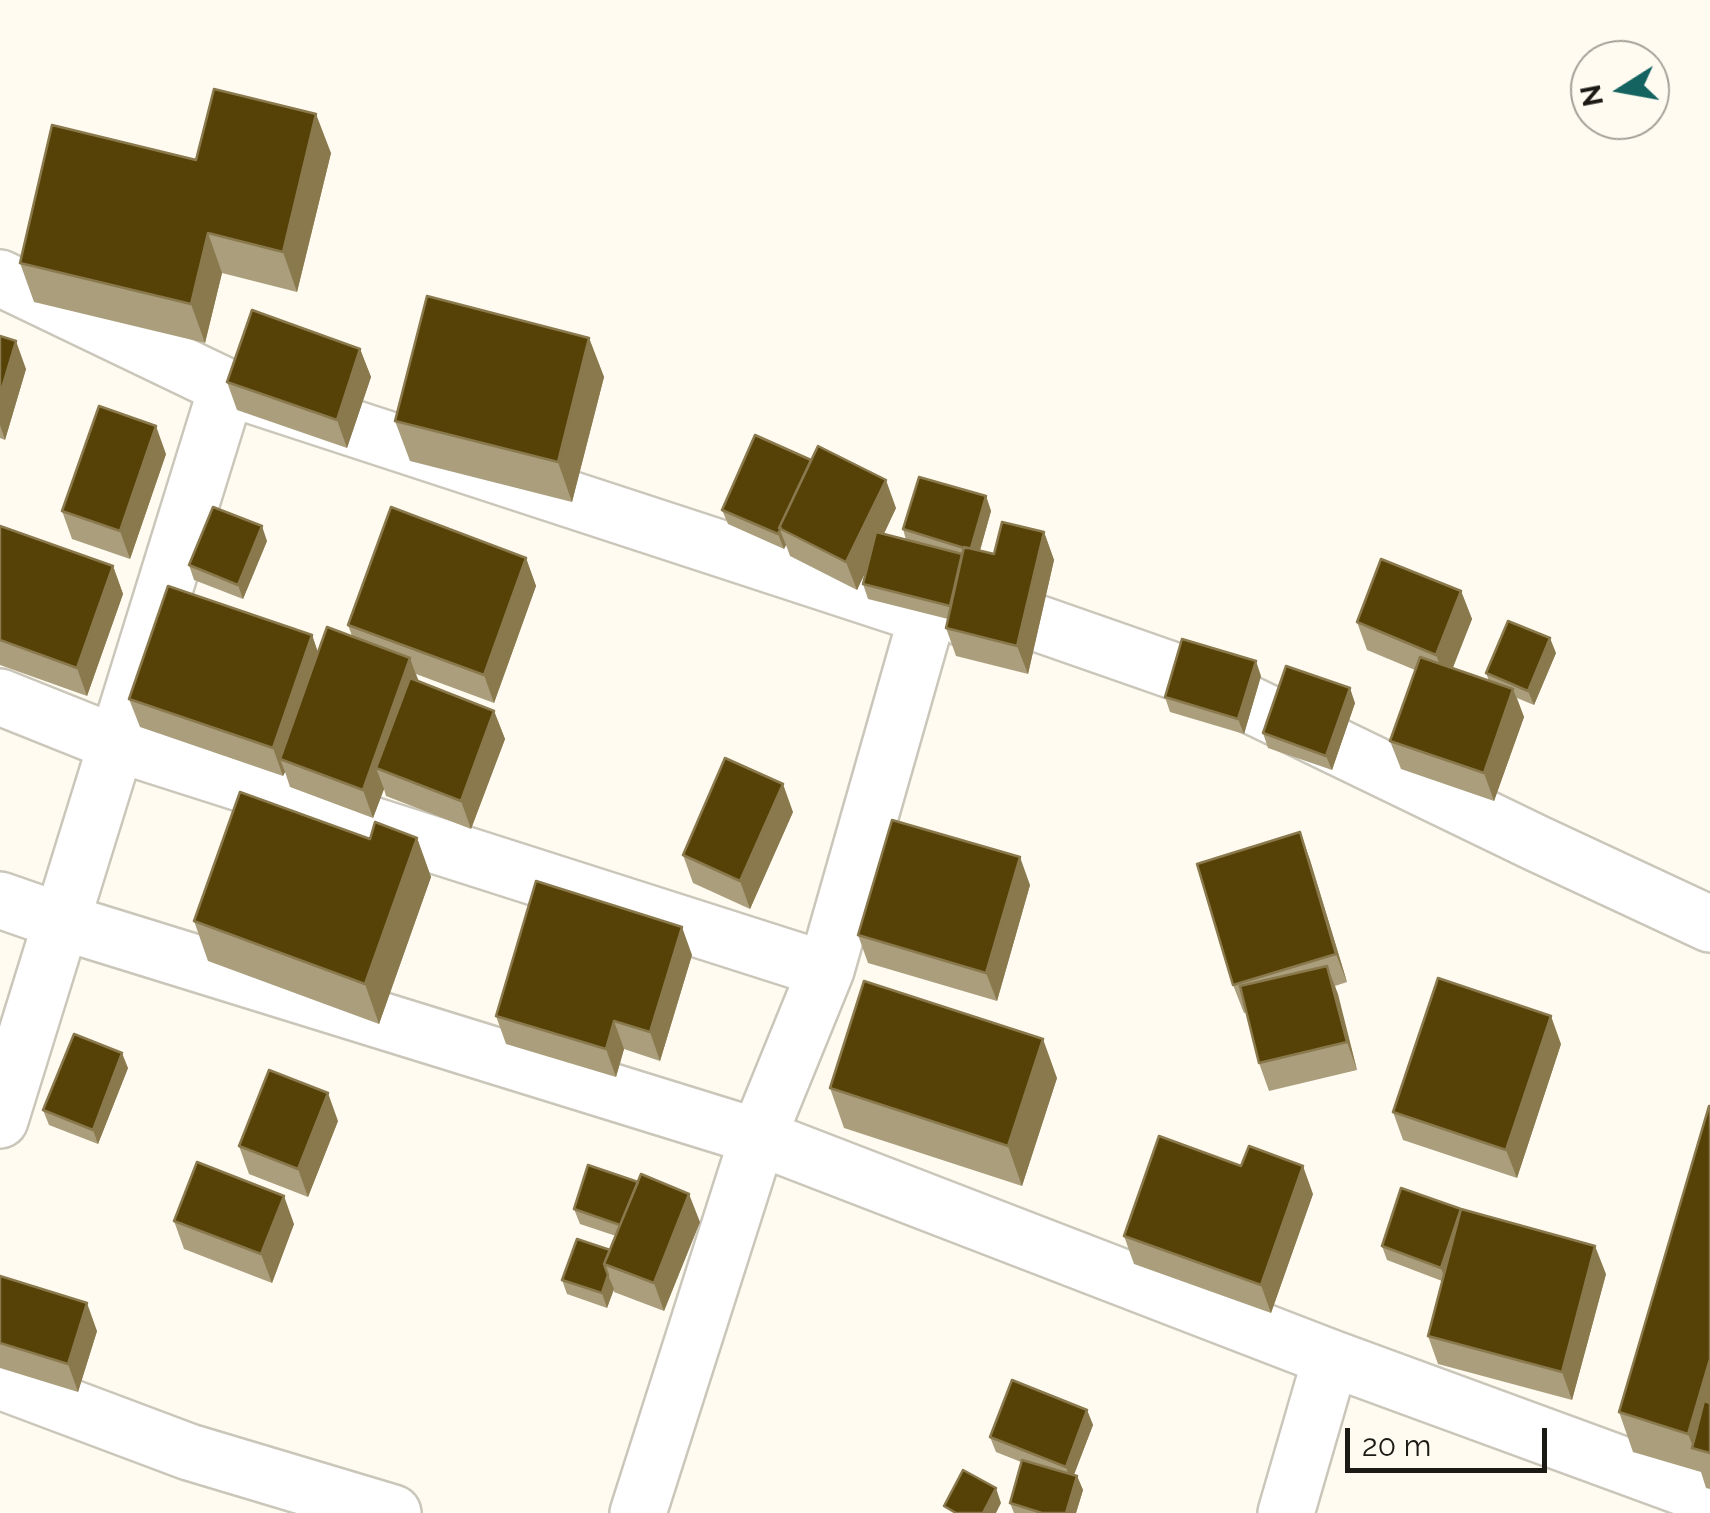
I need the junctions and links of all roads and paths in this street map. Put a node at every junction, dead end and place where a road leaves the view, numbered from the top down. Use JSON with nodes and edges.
{"nodes":[{"id":1,"x":0,"y":278,"type":"edge"},
{"id":2,"x":227,"y":387,"type":"junction"},
{"id":3,"x":926,"y":616,"type":"junction"},
{"id":4,"x":0,"y":696,"type":"edge"},
{"id":5,"x":116,"y":743,"type":"junction"},
{"id":6,"x":0,"y":900,"type":"edge"},
{"id":7,"x":63,"y":922,"type":"junction"},
{"id":8,"x":1710,"y":924,"type":"edge"},
{"id":9,"x":826,"y":970,"type":"junction"},
{"id":10,"x":0,"y":1120,"type":"edge"},
{"id":11,"x":758,"y":1136,"type":"junction"},
{"id":12,"x":1331,"y":1358,"type":"junction"},
{"id":13,"x":0,"y":1381,"type":"edge"},
{"id":14,"x":1710,"y":1498,"type":"edge"},
{"id":15,"x":393,"y":1513,"type":"edge"},
{"id":16,"x":638,"y":1513,"type":"edge"},
{"id":17,"x":1286,"y":1513,"type":"edge"}],
"edges":[{"from":1,"to":2,"type":"street"},
{"from":2,"to":3,"type":"street"},
{"from":2,"to":5,"type":"street"},
{"from":3,"to":8,"type":"street"},
{"from":3,"to":9,"type":"street"},
{"from":4,"to":5,"type":"street"},
{"from":5,"to":7,"type":"street"},
{"from":5,"to":9,"type":"street"},
{"from":6,"to":7,"type":"street"},
{"from":7,"to":10,"type":"street"},
{"from":7,"to":11,"type":"street"},
{"from":9,"to":11,"type":"street"},
{"from":11,"to":12,"type":"street"},
{"from":11,"to":16,"type":"street"},
{"from":12,"to":14,"type":"street"},
{"from":12,"to":17,"type":"street"},
{"from":13,"to":15,"type":"street"}]}
